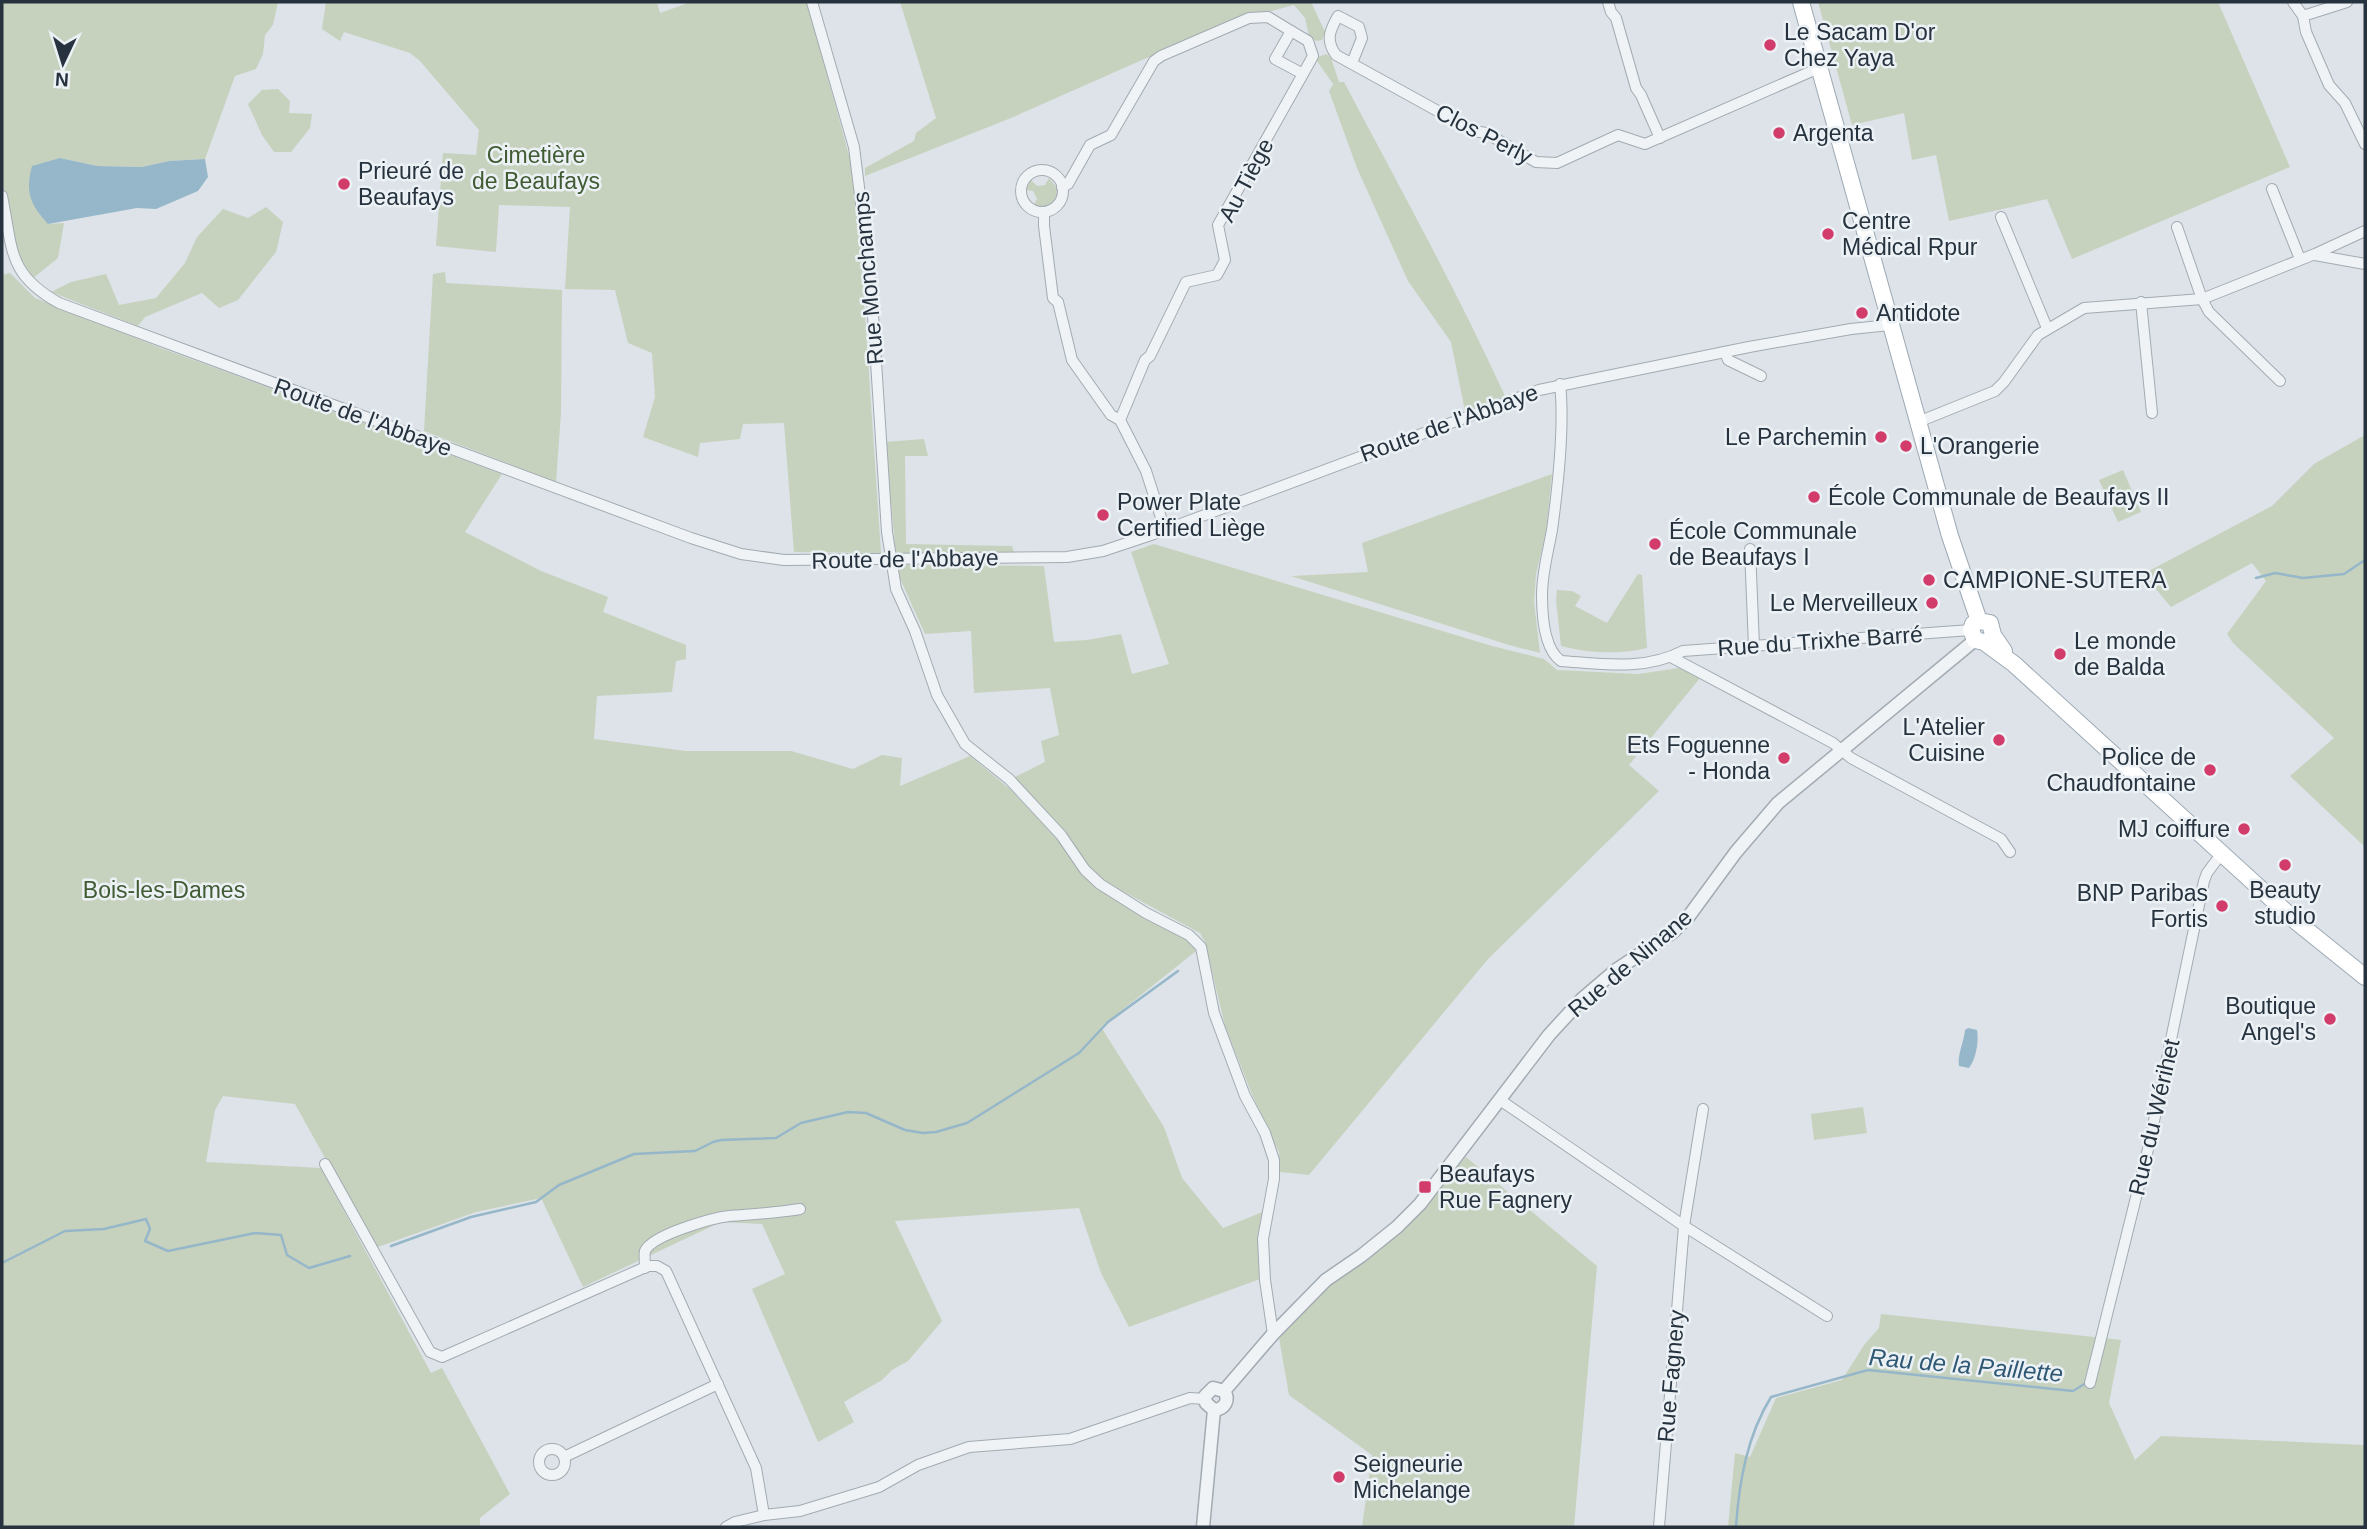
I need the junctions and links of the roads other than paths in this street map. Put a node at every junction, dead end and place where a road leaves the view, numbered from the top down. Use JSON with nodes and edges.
{"nodes":[{"id":1,"x":812,"y":2,"type":"edge"},
{"id":2,"x":1608,"y":2,"type":"edge"},
{"id":3,"x":1801,"y":2,"type":"edge"},
{"id":4,"x":2293,"y":2,"type":"edge"},
{"id":5,"x":2347,"y":2,"type":"edge"},
{"id":6,"x":2303,"y":16,"type":"junction"},
{"id":7,"x":1291,"y":31,"type":"junction"},
{"id":8,"x":1352,"y":63,"type":"junction"},
{"id":9,"x":1819,"y":68,"type":"junction"},
{"id":10,"x":1303,"y":74,"type":"junction"},
{"id":11,"x":1660,"y":138,"type":"junction"},
{"id":12,"x":2365,"y":144,"type":"edge"},
{"id":13,"x":1062,"y":187,"type":"junction"},
{"id":14,"x":2272,"y":189,"type":"dead end"},
{"id":15,"x":2,"y":196,"type":"edge"},
{"id":16,"x":1044,"y":212,"type":"junction"},
{"id":17,"x":2001,"y":217,"type":"dead end"},
{"id":18,"x":2177,"y":227,"type":"dead end"},
{"id":19,"x":2365,"y":232,"type":"edge"},
{"id":20,"x":2315,"y":254,"type":"junction"},
{"id":21,"x":2300,"y":259,"type":"junction"},
{"id":22,"x":2365,"y":264,"type":"edge"},
{"id":23,"x":2202,"y":299,"type":"junction"},
{"id":24,"x":2141,"y":302,"type":"junction"},
{"id":25,"x":1890,"y":325,"type":"junction"},
{"id":26,"x":2047,"y":328,"type":"junction"},
{"id":27,"x":1725,"y":352,"type":"junction"},
{"id":28,"x":1761,"y":376,"type":"dead end"},
{"id":29,"x":2280,"y":381,"type":"dead end"},
{"id":30,"x":1560,"y":384,"type":"junction"},
{"id":31,"x":2152,"y":413,"type":"dead end"},
{"id":32,"x":1120,"y":420,"type":"junction"},
{"id":33,"x":1918,"y":422,"type":"junction"},
{"id":34,"x":1164,"y":530,"type":"junction"},
{"id":35,"x":1750,"y":549,"type":"dead end"},
{"id":36,"x":890,"y":560,"type":"junction"},
{"id":37,"x":1980,"y":633,"type":"junction"},
{"id":38,"x":1754,"y":646,"type":"junction"},
{"id":39,"x":1671,"y":657,"type":"junction"},
{"id":40,"x":1842,"y":748,"type":"junction"},
{"id":41,"x":2010,"y":852,"type":"dead end"},
{"id":42,"x":2222,"y":853,"type":"junction"},
{"id":43,"x":2365,"y":977,"type":"edge"},
{"id":44,"x":1500,"y":1100,"type":"junction"},
{"id":45,"x":1703,"y":1109,"type":"dead end"},
{"id":46,"x":325,"y":1164,"type":"dead end"},
{"id":47,"x":800,"y":1209,"type":"dead end"},
{"id":48,"x":1684,"y":1226,"type":"junction"},
{"id":49,"x":645,"y":1268,"type":"junction"},
{"id":50,"x":1827,"y":1316,"type":"dead end"},
{"id":51,"x":1273,"y":1334,"type":"junction"},
{"id":52,"x":2090,"y":1383,"type":"dead end"},
{"id":53,"x":718,"y":1384,"type":"junction"},
{"id":54,"x":1223,"y":1391,"type":"junction"},
{"id":55,"x":1205,"y":1399,"type":"junction"},
{"id":56,"x":1214,"y":1410,"type":"junction"},
{"id":57,"x":564,"y":1457,"type":"dead end"},
{"id":58,"x":764,"y":1515,"type":"junction"},
{"id":59,"x":726,"y":1527,"type":"edge"},
{"id":60,"x":1203,"y":1527,"type":"edge"},
{"id":61,"x":1659,"y":1527,"type":"edge"}],
"edges":[{"from":1,"to":36,"type":"street","name":"Rue Monchamps"},
{"from":2,"to":11,"type":"street"},
{"from":3,"to":9,"type":"main road"},
{"from":4,"to":6,"type":"street"},
{"from":5,"to":6,"type":"street"},
{"from":6,"to":12,"type":"street"},
{"from":7,"to":10,"type":"street","name":"Au Tiège"},
{"from":7,"to":10,"type":"street"},
{"from":7,"to":13,"type":"street","name":"Au Tiège"},
{"from":8,"to":8,"type":"street","name":"Clos Perly"},
{"from":8,"to":11,"type":"street","name":"Clos Perly"},
{"from":9,"to":11,"type":"street","name":"Clos Perly"},
{"from":9,"to":25,"type":"main road"},
{"from":10,"to":32,"type":"street","name":"Au Tiège"},
{"from":13,"to":16,"type":"street","name":"Au Tiège"},
{"from":13,"to":16,"type":"street"},
{"from":14,"to":21,"type":"street"},
{"from":15,"to":36,"type":"street","name":"Route de l'Abbaye"},
{"from":16,"to":32,"type":"street"},
{"from":17,"to":26,"type":"street"},
{"from":18,"to":23,"type":"street"},
{"from":19,"to":20,"type":"street"},
{"from":20,"to":21,"type":"street"},
{"from":20,"to":22,"type":"street"},
{"from":21,"to":23,"type":"street"},
{"from":23,"to":24,"type":"street"},
{"from":23,"to":29,"type":"street"},
{"from":24,"to":26,"type":"street"},
{"from":24,"to":31,"type":"street"},
{"from":25,"to":27,"type":"street","name":"Route de l'Abbaye"},
{"from":25,"to":33,"type":"main road"},
{"from":26,"to":33,"type":"street"},
{"from":27,"to":28,"type":"street"},
{"from":27,"to":30,"type":"street","name":"Route de l'Abbaye"},
{"from":30,"to":34,"type":"street","name":"Route de l'Abbaye"},
{"from":30,"to":39,"type":"street","name":"Rue du Trixhe Barré"},
{"from":32,"to":34,"type":"street"},
{"from":33,"to":37,"type":"main road"},
{"from":34,"to":36,"type":"street","name":"Route de l'Abbaye"},
{"from":35,"to":38,"type":"street"},
{"from":36,"to":51,"type":"street","name":"Rue Monchamps"},
{"from":37,"to":38,"type":"street","name":"Rue du Trixhe Barré"},
{"from":37,"to":40,"type":"street","name":"Rue de Ninane"},
{"from":37,"to":42,"type":"main road"},
{"from":38,"to":39,"type":"street","name":"Rue du Trixhe Barré"},
{"from":39,"to":40,"type":"street"},
{"from":40,"to":41,"type":"street"},
{"from":40,"to":44,"type":"street","name":"Rue de Ninane"},
{"from":42,"to":43,"type":"main road"},
{"from":42,"to":52,"type":"street","name":"Rue du Wérihet"},
{"from":44,"to":48,"type":"street"},
{"from":44,"to":51,"type":"street","name":"Rue de Ninane"},
{"from":45,"to":48,"type":"street","name":"Rue Fagnery"},
{"from":46,"to":49,"type":"street"},
{"from":47,"to":49,"type":"street"},
{"from":48,"to":50,"type":"street"},
{"from":48,"to":61,"type":"street","name":"Rue Fagnery"},
{"from":49,"to":53,"type":"street"},
{"from":51,"to":54,"type":"street","name":"Rue de Ninane"},
{"from":53,"to":57,"type":"street"},
{"from":53,"to":58,"type":"street"},
{"from":54,"to":55,"type":"street"},
{"from":54,"to":56,"type":"street"},
{"from":55,"to":56,"type":"street"},
{"from":55,"to":58,"type":"street"},
{"from":56,"to":60,"type":"street"},
{"from":58,"to":59,"type":"street"}]}
